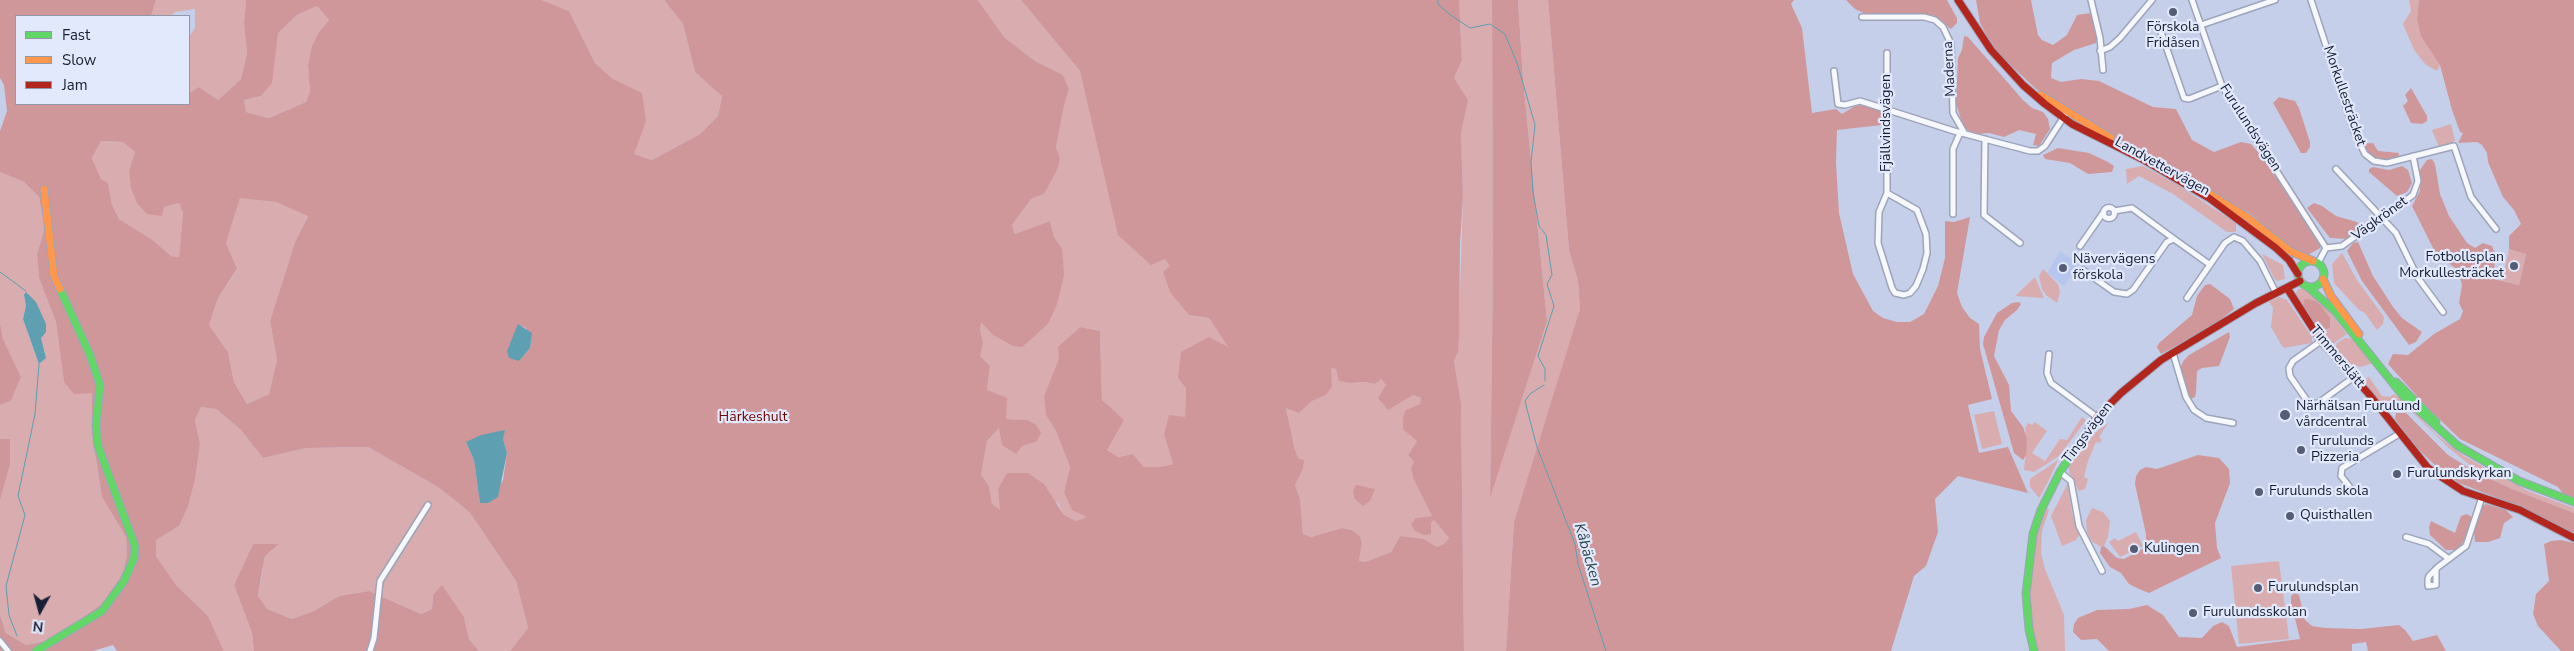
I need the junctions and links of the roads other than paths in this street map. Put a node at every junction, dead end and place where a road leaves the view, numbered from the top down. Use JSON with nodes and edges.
{"nodes":[{"id":1,"x":1958,"y":0,"type":"edge"},
{"id":2,"x":2092,"y":0,"type":"edge"},
{"id":3,"x":2152,"y":0,"type":"edge"},
{"id":4,"x":2192,"y":0,"type":"edge"},
{"id":5,"x":2275,"y":0,"type":"edge"},
{"id":6,"x":2311,"y":0,"type":"edge"},
{"id":7,"x":1862,"y":17,"type":"dead end"},
{"id":8,"x":2201,"y":25,"type":"junction"},
{"id":9,"x":2161,"y":32,"type":"dead end"},
{"id":10,"x":2100,"y":51,"type":"junction"},
{"id":11,"x":1886,"y":53,"type":"dead end"},
{"id":12,"x":1834,"y":70,"type":"dead end"},
{"id":13,"x":2103,"y":70,"type":"dead end"},
{"id":14,"x":2222,"y":86,"type":"junction"},
{"id":15,"x":1886,"y":110,"type":"junction"},
{"id":16,"x":2065,"y":115,"type":"junction"},
{"id":17,"x":1962,"y":133,"type":"junction"},
{"id":18,"x":1985,"y":139,"type":"junction"},
{"id":19,"x":2413,"y":156,"type":"junction"},
{"id":20,"x":2336,"y":169,"type":"dead end"},
{"id":21,"x":44,"y":189,"type":"dead end"},
{"id":22,"x":1887,"y":193,"type":"junction"},
{"id":23,"x":1953,"y":214,"type":"dead end"},
{"id":24,"x":2381,"y":218,"type":"junction"},
{"id":25,"x":2496,"y":229,"type":"dead end"},
{"id":26,"x":2172,"y":240,"type":"junction"},
{"id":27,"x":2020,"y":243,"type":"dead end"},
{"id":28,"x":2080,"y":246,"type":"dead end"},
{"id":29,"x":2326,"y":248,"type":"junction"},
{"id":30,"x":2315,"y":262,"type":"junction"},
{"id":31,"x":2209,"y":264,"type":"junction"},
{"id":32,"x":2083,"y":270,"type":"dead end"},
{"id":33,"x":2299,"y":277,"type":"junction"},
{"id":34,"x":2323,"y":279,"type":"junction"},
{"id":35,"x":2308,"y":287,"type":"junction"},
{"id":36,"x":2287,"y":288,"type":"junction"},
{"id":37,"x":2276,"y":293,"type":"junction"},
{"id":38,"x":2187,"y":298,"type":"dead end"},
{"id":39,"x":2443,"y":312,"type":"dead end"},
{"id":40,"x":2321,"y":340,"type":"junction"},
{"id":41,"x":2173,"y":353,"type":"junction"},
{"id":42,"x":2049,"y":354,"type":"dead end"},
{"id":43,"x":2354,"y":377,"type":"junction"},
{"id":44,"x":2097,"y":417,"type":"junction"},
{"id":45,"x":2234,"y":423,"type":"dead end"},
{"id":46,"x":2399,"y":434,"type":"junction"},
{"id":47,"x":2472,"y":454,"type":"junction"},
{"id":48,"x":2060,"y":472,"type":"junction"},
{"id":49,"x":2350,"y":486,"type":"dead end"},
{"id":50,"x":2482,"y":497,"type":"junction"},
{"id":51,"x":2574,"y":502,"type":"edge"},
{"id":52,"x":428,"y":505,"type":"dead end"},
{"id":53,"x":2406,"y":537,"type":"dead end"},
{"id":54,"x":2574,"y":538,"type":"edge"},
{"id":55,"x":2449,"y":559,"type":"junction"},
{"id":56,"x":2436,"y":569,"type":"dead end"},
{"id":57,"x":2102,"y":571,"type":"dead end"},
{"id":58,"x":0,"y":641,"type":"edge"},
{"id":59,"x":8,"y":651,"type":"edge"},
{"id":60,"x":36,"y":651,"type":"edge"},
{"id":61,"x":370,"y":651,"type":"edge"},
{"id":62,"x":2034,"y":651,"type":"edge"}],
"edges":[{"from":1,"to":16,"type":"street","name":"Landvettervägen"},
{"from":2,"to":10,"type":"street"},
{"from":3,"to":10,"type":"street"},
{"from":4,"to":8,"type":"street","name":"Furulundsvägen"},
{"from":5,"to":8,"type":"street"},
{"from":6,"to":19,"type":"street","name":"Morkullesträcket"},
{"from":7,"to":17,"type":"street","name":"Maderna"},
{"from":8,"to":14,"type":"street","name":"Furulundsvägen"},
{"from":9,"to":14,"type":"street"},
{"from":10,"to":13,"type":"street"},
{"from":11,"to":15,"type":"street","name":"Fjällvindsvägen"},
{"from":12,"to":15,"type":"street"},
{"from":14,"to":29,"type":"street","name":"Furulundsvägen"},
{"from":15,"to":17,"type":"street"},
{"from":15,"to":22,"type":"street","name":"Fjällvindsvägen"},
{"from":16,"to":18,"type":"street"},
{"from":16,"to":30,"type":"street","name":"Landvettervägen"},
{"from":16,"to":33,"type":"street","name":"Landvettervägen"},
{"from":17,"to":18,"type":"street"},
{"from":17,"to":23,"type":"street"},
{"from":18,"to":27,"type":"street"},
{"from":19,"to":24,"type":"street","name":"Vägkrönet"},
{"from":19,"to":25,"type":"street","name":"Morkullesträcket"},
{"from":20,"to":24,"type":"street"},
{"from":21,"to":60,"type":"street"},
{"from":22,"to":22,"type":"street","name":"Fjällvindsvägen"},
{"from":24,"to":29,"type":"street","name":"Vägkrönet"},
{"from":24,"to":39,"type":"street"},
{"from":26,"to":28,"type":"street"},
{"from":26,"to":31,"type":"street"},
{"from":26,"to":32,"type":"street"},
{"from":29,"to":30,"type":"street"},
{"from":30,"to":33,"type":"street"},
{"from":30,"to":34,"type":"street"},
{"from":31,"to":37,"type":"street"},
{"from":31,"to":38,"type":"street"},
{"from":33,"to":35,"type":"street"},
{"from":33,"to":36,"type":"street","name":"Tingsvägen"},
{"from":34,"to":35,"type":"street"},
{"from":34,"to":47,"type":"street"},
{"from":35,"to":47,"type":"street"},
{"from":36,"to":37,"type":"street","name":"Tingsvägen"},
{"from":36,"to":40,"type":"street","name":"Timmerslätt"},
{"from":37,"to":41,"type":"street","name":"Tingsvägen"},
{"from":40,"to":43,"type":"street","name":"Timmerslätt"},
{"from":40,"to":43,"type":"street"},
{"from":41,"to":44,"type":"street","name":"Tingsvägen"},
{"from":41,"to":45,"type":"street"},
{"from":42,"to":44,"type":"street"},
{"from":43,"to":46,"type":"street","name":"Timmerslätt"},
{"from":44,"to":48,"type":"street","name":"Tingsvägen"},
{"from":46,"to":49,"type":"street"},
{"from":46,"to":50,"type":"street","name":"Timmerslätt"},
{"from":47,"to":51,"type":"street"},
{"from":48,"to":57,"type":"street"},
{"from":48,"to":62,"type":"street","name":"Tingsvägen"},
{"from":50,"to":54,"type":"street","name":"Timmerslätt"},
{"from":50,"to":55,"type":"street"},
{"from":52,"to":61,"type":"street"},
{"from":53,"to":55,"type":"street"},
{"from":55,"to":56,"type":"street"},
{"from":58,"to":59,"type":"street"}]}
